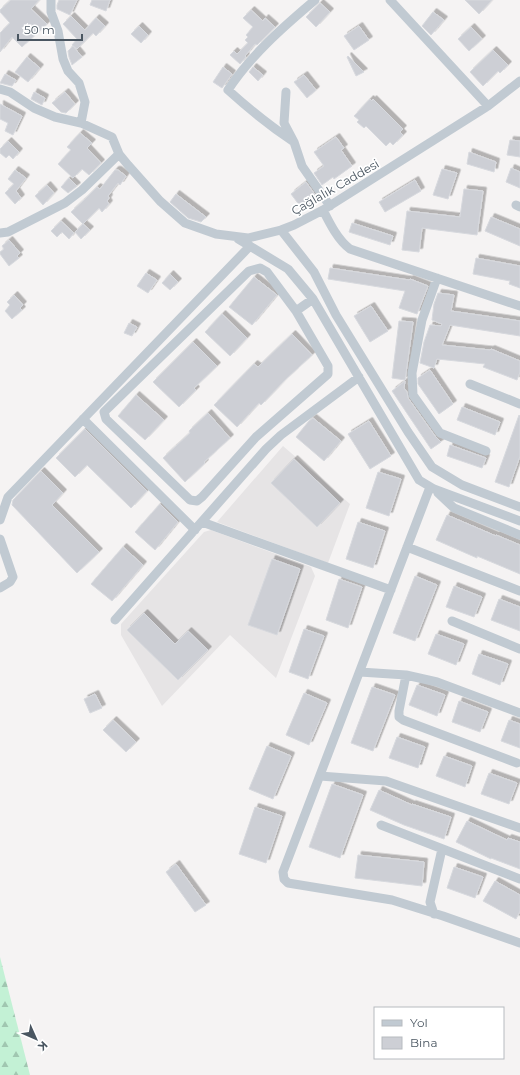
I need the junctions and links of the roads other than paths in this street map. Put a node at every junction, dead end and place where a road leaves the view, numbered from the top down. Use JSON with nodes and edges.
{"nodes":[{"id":1,"x":51,"y":0,"type":"edge"},
{"id":2,"x":315,"y":0,"type":"edge"},
{"id":3,"x":390,"y":0,"type":"edge"},
{"id":4,"x":520,"y":81,"type":"edge"},
{"id":5,"x":0,"y":89,"type":"edge"},
{"id":6,"x":286,"y":92,"type":"dead end"},
{"id":7,"x":488,"y":106,"type":"junction"},
{"id":8,"x":81,"y":123,"type":"junction"},
{"id":9,"x":294,"y":142,"type":"junction"},
{"id":10,"x":119,"y":154,"type":"junction"},
{"id":11,"x":326,"y":208,"type":"junction"},
{"id":12,"x":281,"y":230,"type":"junction"},
{"id":13,"x":0,"y":233,"type":"edge"},
{"id":14,"x":233,"y":236,"type":"junction"},
{"id":15,"x":250,"y":246,"type":"junction"},
{"id":16,"x":436,"y":278,"type":"junction"},
{"id":17,"x":313,"y":299,"type":"junction"},
{"id":18,"x":520,"y":306,"type":"edge"},
{"id":19,"x":296,"y":311,"type":"junction"},
{"id":20,"x":359,"y":378,"type":"junction"},
{"id":21,"x":470,"y":384,"type":"dead end"},
{"id":22,"x":520,"y":404,"type":"edge"},
{"id":23,"x":83,"y":420,"type":"junction"},
{"id":24,"x":256,"y":437,"type":"junction"},
{"id":25,"x":266,"y":449,"type":"junction"},
{"id":26,"x":486,"y":451,"type":"dead end"},
{"id":27,"x":432,"y":488,"type":"junction"},
{"id":28,"x":520,"y":507,"type":"edge"},
{"id":29,"x":0,"y":520,"type":"edge"},
{"id":30,"x":520,"y":521,"type":"edge"},
{"id":31,"x":202,"y":522,"type":"junction"},
{"id":32,"x":195,"y":530,"type":"junction"},
{"id":33,"x":520,"y":535,"type":"edge"},
{"id":34,"x":0,"y":539,"type":"edge"},
{"id":35,"x":407,"y":547,"type":"junction"},
{"id":36,"x":0,"y":588,"type":"edge"},
{"id":37,"x":391,"y":590,"type":"junction"},
{"id":38,"x":520,"y":591,"type":"edge"},
{"id":39,"x":116,"y":620,"type":"dead end"},
{"id":40,"x":452,"y":621,"type":"dead end"},
{"id":41,"x":520,"y":649,"type":"edge"},
{"id":42,"x":360,"y":672,"type":"junction"},
{"id":43,"x":406,"y":675,"type":"junction"},
{"id":44,"x":520,"y":713,"type":"edge"},
{"id":45,"x":517,"y":763,"type":"dead end"},
{"id":46,"x":320,"y":776,"type":"junction"},
{"id":47,"x":381,"y":825,"type":"dead end"},
{"id":48,"x":520,"y":828,"type":"edge"},
{"id":49,"x":442,"y":849,"type":"junction"},
{"id":50,"x":520,"y":879,"type":"edge"},
{"id":51,"x":434,"y":914,"type":"junction"},
{"id":52,"x":520,"y":943,"type":"edge"}],
"edges":[{"from":1,"to":8,"type":"street"},
{"from":2,"to":9,"type":"street"},
{"from":3,"to":7,"type":"street"},
{"from":4,"to":7,"type":"street","name":"Çağlalık Caddesi"},
{"from":5,"to":8,"type":"street","name":"Çağlalık Caddesi"},
{"from":6,"to":9,"type":"street"},
{"from":7,"to":11,"type":"street","name":"Çağlalık Caddesi"},
{"from":8,"to":10,"type":"street","name":"Çağlalık Caddesi"},
{"from":9,"to":11,"type":"street"},
{"from":10,"to":13,"type":"street"},
{"from":10,"to":14,"type":"street","name":"Çağlalık Caddesi"},
{"from":11,"to":12,"type":"street","name":"Çağlalık Caddesi"},
{"from":11,"to":16,"type":"street"},
{"from":12,"to":14,"type":"street","name":"Çağlalık Caddesi"},
{"from":12,"to":28,"type":"street"},
{"from":14,"to":15,"type":"street"},
{"from":15,"to":17,"type":"street"},
{"from":15,"to":23,"type":"street"},
{"from":16,"to":18,"type":"street"},
{"from":16,"to":26,"type":"street"},
{"from":17,"to":19,"type":"street"},
{"from":17,"to":20,"type":"street"},
{"from":19,"to":24,"type":"street"},
{"from":19,"to":24,"type":"street"},
{"from":20,"to":25,"type":"street"},
{"from":20,"to":27,"type":"street"},
{"from":21,"to":22,"type":"street"},
{"from":23,"to":29,"type":"street"},
{"from":23,"to":32,"type":"street"},
{"from":24,"to":25,"type":"street"},
{"from":25,"to":31,"type":"street"},
{"from":27,"to":30,"type":"street"},
{"from":27,"to":33,"type":"street"},
{"from":27,"to":35,"type":"street"},
{"from":31,"to":32,"type":"street"},
{"from":31,"to":37,"type":"street"},
{"from":32,"to":39,"type":"street"},
{"from":34,"to":36,"type":"street"},
{"from":35,"to":37,"type":"street"},
{"from":35,"to":38,"type":"street"},
{"from":37,"to":42,"type":"street"},
{"from":40,"to":41,"type":"street"},
{"from":42,"to":43,"type":"street"},
{"from":42,"to":46,"type":"street"},
{"from":43,"to":44,"type":"street"},
{"from":43,"to":45,"type":"street"},
{"from":46,"to":48,"type":"street"},
{"from":46,"to":51,"type":"street"},
{"from":47,"to":49,"type":"street"},
{"from":49,"to":50,"type":"street"},
{"from":49,"to":51,"type":"street"},
{"from":51,"to":52,"type":"street"}]}
